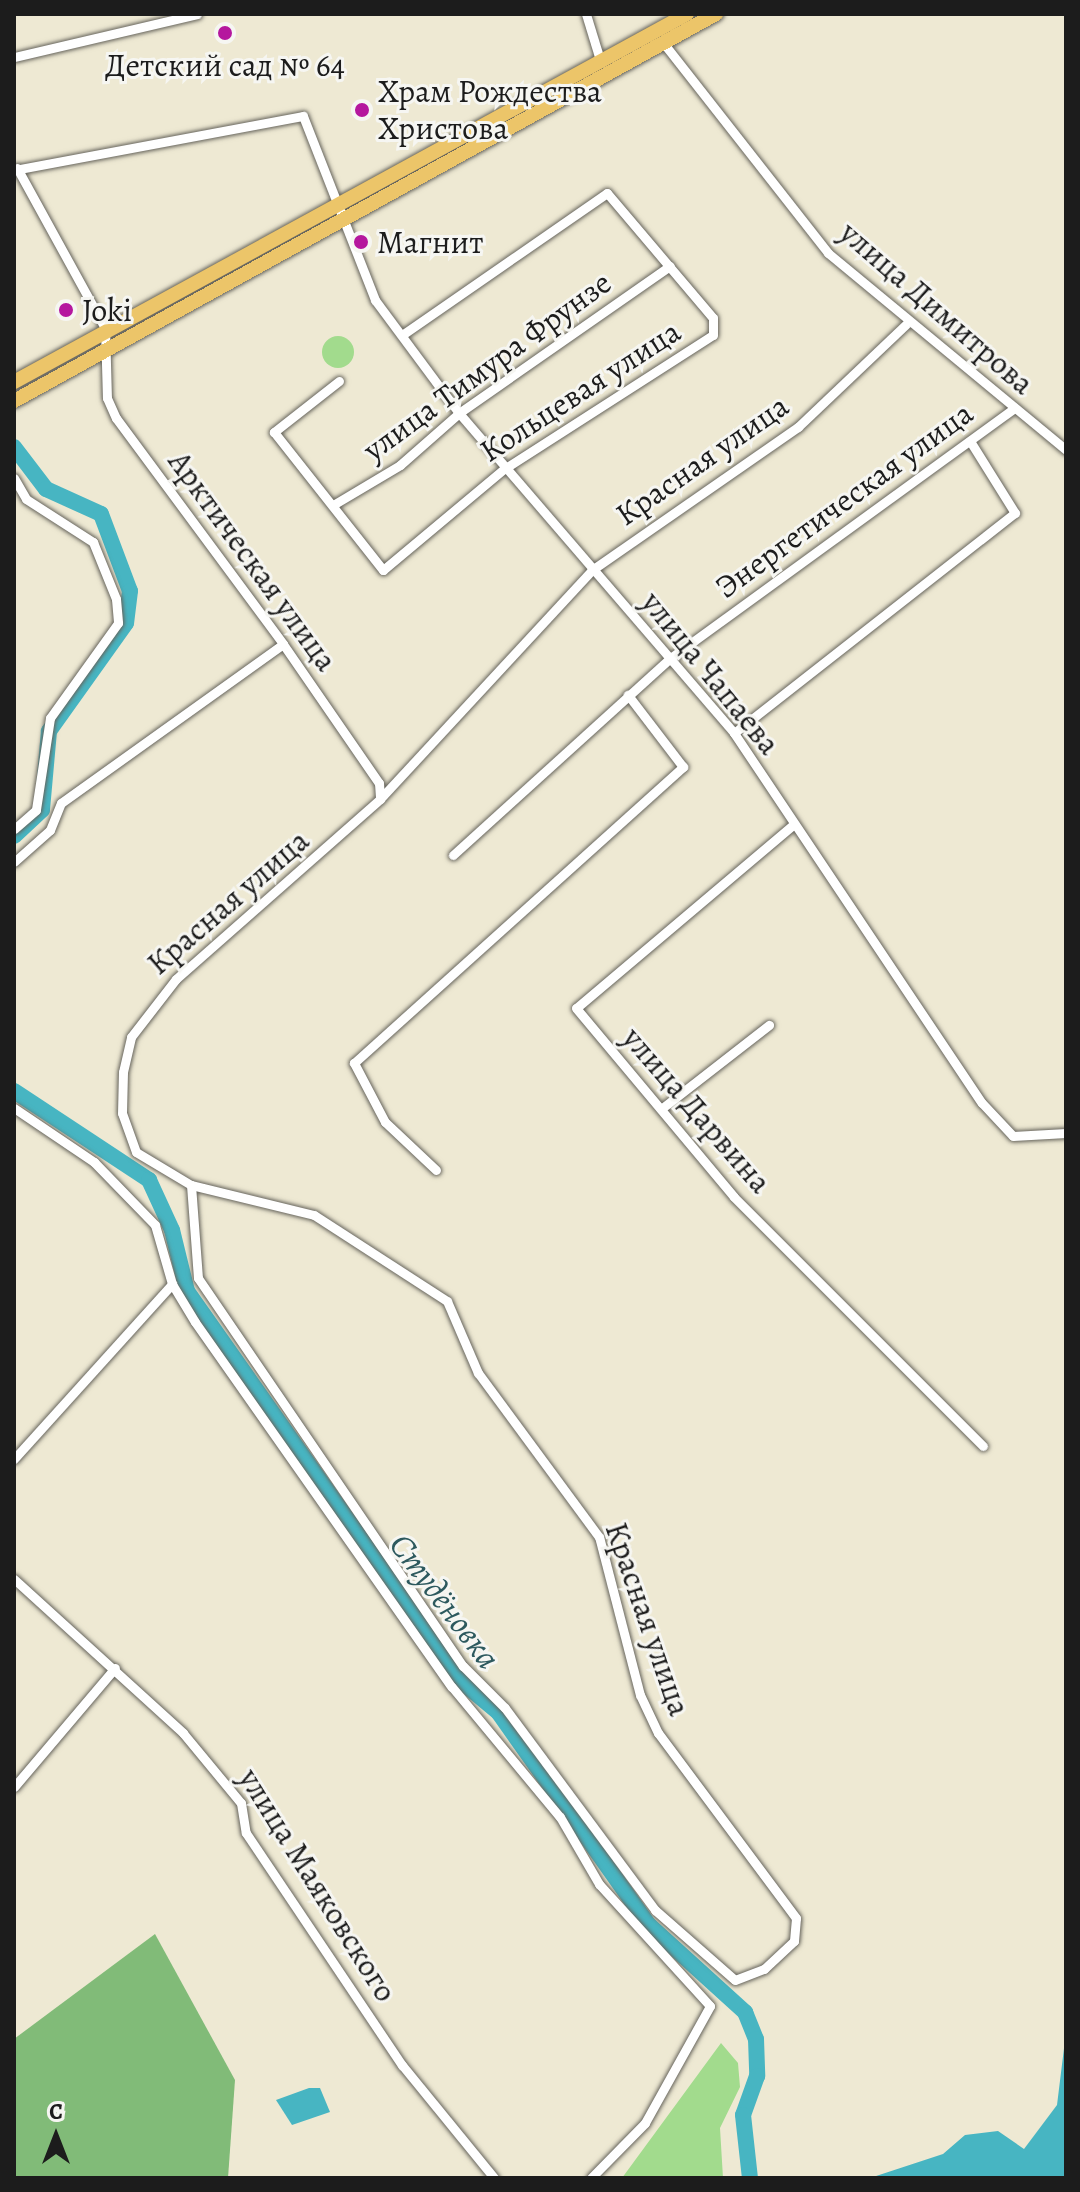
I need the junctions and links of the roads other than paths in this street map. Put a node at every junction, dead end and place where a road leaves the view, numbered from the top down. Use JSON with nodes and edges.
{"nodes":[{"id":1,"x":197,"y":14,"type":"edge"},
{"id":2,"x":586,"y":14,"type":"edge"},
{"id":3,"x":687,"y":14,"type":"edge"},
{"id":4,"x":716,"y":14,"type":"edge"},
{"id":5,"x":665,"y":45,"type":"junction"},
{"id":6,"x":14,"y":57,"type":"edge"},
{"id":7,"x":601,"y":63,"type":"junction"},
{"id":8,"x":16,"y":168,"type":"edge"},
{"id":9,"x":336,"y":210,"type":"junction"},
{"id":10,"x":670,"y":266,"type":"junction"},
{"id":11,"x":112,"y":324,"type":"junction"},
{"id":12,"x":906,"y":324,"type":"junction"},
{"id":13,"x":126,"y":334,"type":"junction"},
{"id":14,"x":403,"y":334,"type":"junction"},
{"id":15,"x":105,"y":346,"type":"junction"},
{"id":16,"x":80,"y":351,"type":"junction"},
{"id":17,"x":339,"y":381,"type":"dead end"},
{"id":18,"x":14,"y":382,"type":"edge"},
{"id":19,"x":14,"y":401,"type":"edge"},
{"id":20,"x":1015,"y":408,"type":"junction"},
{"id":21,"x":459,"y":413,"type":"junction"},
{"id":22,"x":970,"y":441,"type":"junction"},
{"id":23,"x":1066,"y":450,"type":"edge"},
{"id":24,"x":504,"y":469,"type":"junction"},
{"id":25,"x":14,"y":478,"type":"edge"},
{"id":26,"x":333,"y":505,"type":"junction"},
{"id":27,"x":592,"y":570,"type":"junction"},
{"id":28,"x":283,"y":644,"type":"junction"},
{"id":29,"x":669,"y":659,"type":"junction"},
{"id":30,"x":628,"y":695,"type":"junction"},
{"id":31,"x":734,"y":733,"type":"junction"},
{"id":32,"x":380,"y":799,"type":"junction"},
{"id":33,"x":794,"y":824,"type":"junction"},
{"id":34,"x":14,"y":829,"type":"edge"},
{"id":35,"x":453,"y":855,"type":"dead end"},
{"id":36,"x":14,"y":862,"type":"edge"},
{"id":37,"x":769,"y":1025,"type":"dead end"},
{"id":38,"x":14,"y":1108,"type":"edge"},
{"id":39,"x":661,"y":1109,"type":"junction"},
{"id":40,"x":1066,"y":1133,"type":"edge"},
{"id":41,"x":436,"y":1170,"type":"dead end"},
{"id":42,"x":191,"y":1185,"type":"junction"},
{"id":43,"x":172,"y":1284,"type":"junction"},
{"id":44,"x":983,"y":1446,"type":"dead end"},
{"id":45,"x":14,"y":1459,"type":"edge"},
{"id":46,"x":14,"y":1579,"type":"edge"},
{"id":47,"x":115,"y":1668,"type":"junction"},
{"id":48,"x":14,"y":1787,"type":"edge"},
{"id":49,"x":494,"y":2178,"type":"edge"},
{"id":50,"x":591,"y":2178,"type":"edge"}],
"edges":[{"from":1,"to":6,"type":"street"},
{"from":2,"to":7,"type":"street"},
{"from":3,"to":7,"type":"main road"},
{"from":4,"to":5,"type":"main road"},
{"from":5,"to":9,"type":"main road"},
{"from":5,"to":12,"type":"street","name":"улица Димитрова"},
{"from":7,"to":9,"type":"main road"},
{"from":8,"to":9,"type":"street","name":"улица Чапаева"},
{"from":8,"to":11,"type":"street"},
{"from":9,"to":11,"type":"main road"},
{"from":9,"to":13,"type":"main road"},
{"from":9,"to":14,"type":"street","name":"улица Чапаева"},
{"from":10,"to":14,"type":"street","name":"Кольцевая улица"},
{"from":10,"to":21,"type":"street","name":"улица Тимура Фрунзе"},
{"from":10,"to":24,"type":"street","name":"Кольцевая улица"},
{"from":11,"to":13,"type":"main road"},
{"from":11,"to":15,"type":"street","name":"Арктическая улица"},
{"from":11,"to":16,"type":"main road"},
{"from":12,"to":20,"type":"street","name":"улица Димитрова"},
{"from":12,"to":27,"type":"street","name":"Красная улица"},
{"from":13,"to":15,"type":"main road"},
{"from":14,"to":21,"type":"street","name":"улица Чапаева"},
{"from":15,"to":16,"type":"main road"},
{"from":15,"to":28,"type":"street","name":"Арктическая улица"},
{"from":16,"to":18,"type":"main road"},
{"from":16,"to":19,"type":"main road"},
{"from":17,"to":26,"type":"street","name":"Кольцевая улица"},
{"from":20,"to":22,"type":"street","name":"Энергетическая улица"},
{"from":20,"to":23,"type":"street","name":"улица Димитрова"},
{"from":21,"to":24,"type":"street","name":"улица Чапаева"},
{"from":21,"to":26,"type":"street","name":"улица Тимура Фрунзе"},
{"from":22,"to":29,"type":"street","name":"Энергетическая улица"},
{"from":22,"to":31,"type":"street"},
{"from":24,"to":26,"type":"street","name":"Кольцевая улица"},
{"from":24,"to":27,"type":"street","name":"улица Чапаева"},
{"from":25,"to":34,"type":"street"},
{"from":27,"to":29,"type":"street","name":"улица Чапаева"},
{"from":27,"to":32,"type":"street","name":"Красная улица"},
{"from":28,"to":32,"type":"street","name":"Арктическая улица"},
{"from":28,"to":36,"type":"street"},
{"from":29,"to":30,"type":"street","name":"Энергетическая улица"},
{"from":29,"to":31,"type":"street","name":"улица Чапаева"},
{"from":30,"to":35,"type":"street","name":"Энергетическая улица"},
{"from":30,"to":41,"type":"street"},
{"from":31,"to":33,"type":"street","name":"улица Чапаева"},
{"from":32,"to":42,"type":"street","name":"Красная улица"},
{"from":33,"to":39,"type":"street","name":"улица Дарвина"},
{"from":33,"to":40,"type":"street","name":"улица Чапаева"},
{"from":37,"to":39,"type":"street"},
{"from":38,"to":43,"type":"street"},
{"from":39,"to":44,"type":"street","name":"улица Дарвина"},
{"from":42,"to":42,"type":"street","name":"Красная улица"},
{"from":43,"to":45,"type":"street"},
{"from":43,"to":50,"type":"street"},
{"from":46,"to":47,"type":"street","name":"улица Маяковского"},
{"from":47,"to":48,"type":"street"},
{"from":47,"to":49,"type":"street","name":"улица Маяковского"}]}
